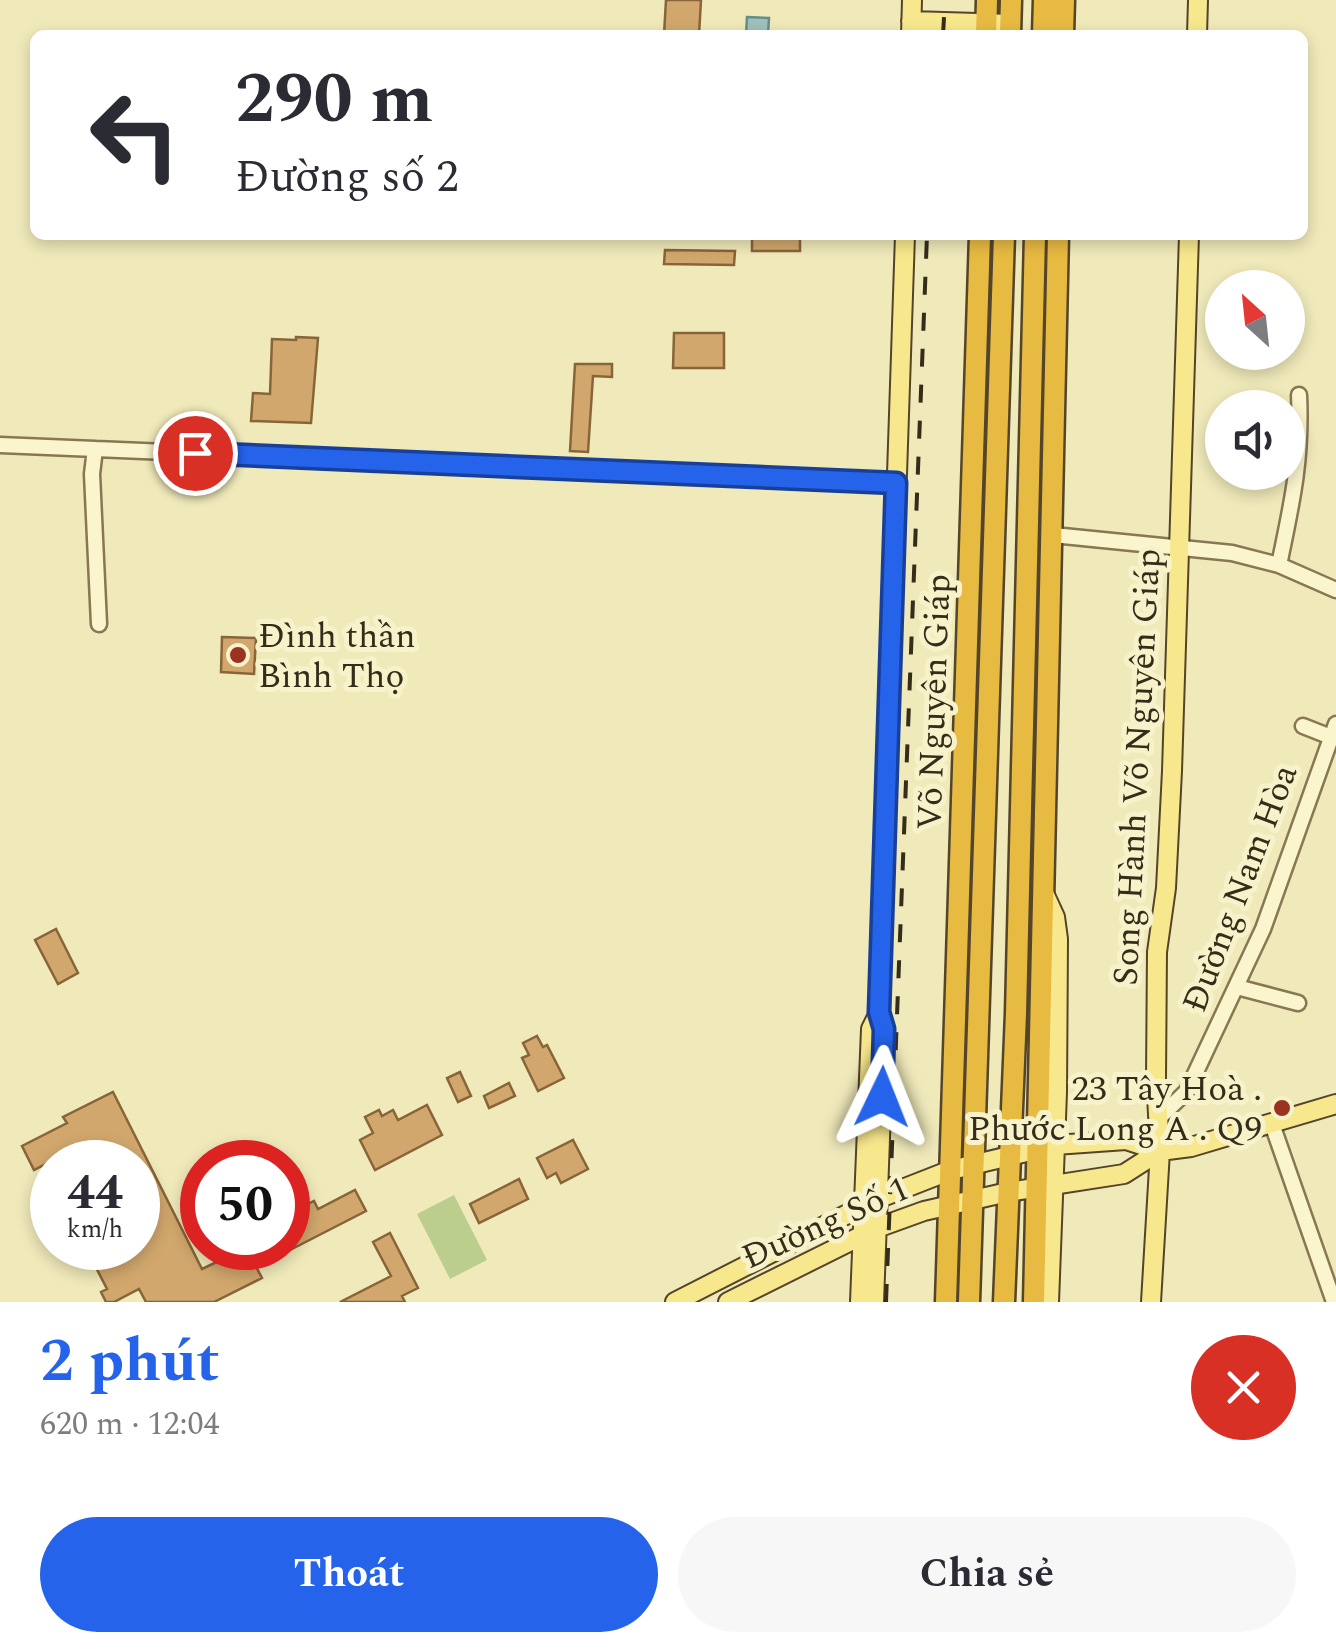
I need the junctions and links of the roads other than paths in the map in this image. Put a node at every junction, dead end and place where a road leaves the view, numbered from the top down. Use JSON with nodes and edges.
{"nodes":[{"id":1,"x":912,"y":0,"type":"edge"},
{"id":2,"x":987,"y":0,"type":"edge"},
{"id":3,"x":1011,"y":0,"type":"edge"},
{"id":4,"x":1044,"y":0,"type":"edge"},
{"id":5,"x":1064,"y":0,"type":"edge"},
{"id":6,"x":1198,"y":0,"type":"edge"},
{"id":7,"x":911,"y":28,"type":"edge"},
{"id":8,"x":986,"y":29,"type":"edge"},
{"id":9,"x":1010,"y":30,"type":"edge"},
{"id":10,"x":1043,"y":30,"type":"edge"},
{"id":11,"x":1063,"y":30,"type":"edge"},
{"id":12,"x":1197,"y":30,"type":"edge"},
{"id":13,"x":904,"y":240,"type":"edge"},
{"id":14,"x":980,"y":240,"type":"edge"},
{"id":15,"x":1004,"y":240,"type":"edge"},
{"id":16,"x":1035,"y":240,"type":"edge"},
{"id":17,"x":1058,"y":240,"type":"edge"},
{"id":18,"x":1190,"y":240,"type":"edge"},
{"id":19,"x":0,"y":445,"type":"edge"},
{"id":20,"x":96,"y":449,"type":"junction"},
{"id":21,"x":896,"y":483,"type":"junction"},
{"id":22,"x":1296,"y":490,"type":"edge"},
{"id":23,"x":1052,"y":535,"type":"junction"},
{"id":24,"x":1179,"y":547,"type":"junction"},
{"id":25,"x":1279,"y":565,"type":"junction"},
{"id":26,"x":1336,"y":590,"type":"edge"},
{"id":27,"x":99,"y":624,"type":"dead end"},
{"id":28,"x":1303,"y":726,"type":"dead end"},
{"id":29,"x":1333,"y":731,"type":"edge"},
{"id":30,"x":1044,"y":893,"type":"junction"},
{"id":31,"x":1237,"y":987,"type":"junction"},
{"id":32,"x":1298,"y":1003,"type":"dead end"},
{"id":33,"x":1041,"y":1007,"type":"junction"},
{"id":34,"x":1014,"y":1054,"type":"junction"},
{"id":35,"x":1336,"y":1104,"type":"edge"},
{"id":36,"x":1011,"y":1119,"type":"junction"},
{"id":37,"x":1158,"y":1120,"type":"junction"},
{"id":38,"x":1272,"y":1124,"type":"junction"},
{"id":39,"x":1046,"y":1146,"type":"junction"},
{"id":40,"x":1160,"y":1151,"type":"junction"},
{"id":41,"x":1010,"y":1154,"type":"junction"},
{"id":42,"x":975,"y":1163,"type":"junction"},
{"id":43,"x":951,"y":1170,"type":"junction"},
{"id":44,"x":1046,"y":1185,"type":"junction"},
{"id":45,"x":1008,"y":1192,"type":"junction"},
{"id":46,"x":974,"y":1199,"type":"junction"},
{"id":47,"x":871,"y":1202,"type":"junction"},
{"id":48,"x":949,"y":1205,"type":"junction"},
{"id":49,"x":870,"y":1231,"type":"junction"},
{"id":50,"x":1153,"y":1298,"type":"edge"},
{"id":51,"x":676,"y":1302,"type":"edge"},
{"id":52,"x":728,"y":1302,"type":"edge"},
{"id":53,"x":860,"y":1302,"type":"edge"},
{"id":54,"x":874,"y":1302,"type":"edge"},
{"id":55,"x":946,"y":1302,"type":"edge"},
{"id":56,"x":968,"y":1302,"type":"edge"},
{"id":57,"x":1004,"y":1302,"type":"edge"},
{"id":58,"x":1034,"y":1302,"type":"edge"},
{"id":59,"x":1049,"y":1302,"type":"edge"},
{"id":60,"x":1334,"y":1302,"type":"edge"}],
"edges":[{"from":1,"to":7,"type":"main road"},
{"from":2,"to":8,"type":"highway"},
{"from":3,"to":9,"type":"highway"},
{"from":4,"to":10,"type":"highway"},
{"from":5,"to":11,"type":"highway"},
{"from":6,"to":12,"type":"main road"},
{"from":7,"to":8,"type":"main road"},
{"from":8,"to":9,"type":"main road"},
{"from":13,"to":21,"type":"main road"},
{"from":14,"to":43,"type":"highway","name":"Võ Nguyên Giáp"},
{"from":15,"to":42,"type":"highway","name":"Võ Nguyên Giáp"},
{"from":16,"to":34,"type":"highway"},
{"from":17,"to":23,"type":"highway"},
{"from":18,"to":24,"type":"main road","name":"Song Hành Võ Nguyên Giáp"},
{"from":19,"to":20,"type":"street"},
{"from":20,"to":21,"type":"street"},
{"from":20,"to":27,"type":"street"},
{"from":21,"to":47,"type":"main road"},
{"from":22,"to":25,"type":"street"},
{"from":23,"to":24,"type":"street"},
{"from":23,"to":30,"type":"highway"},
{"from":24,"to":25,"type":"street"},
{"from":24,"to":37,"type":"main road","name":"Song Hành Võ Nguyên Giáp"},
{"from":25,"to":26,"type":"street"},
{"from":28,"to":29,"type":"street"},
{"from":29,"to":31,"type":"street","name":"Đường Nam Hòa"},
{"from":30,"to":33,"type":"highway"},
{"from":30,"to":39,"type":"main road"},
{"from":31,"to":32,"type":"street"},
{"from":31,"to":37,"type":"street","name":"Đường Nam Hòa"},
{"from":33,"to":34,"type":"highway"},
{"from":33,"to":39,"type":"highway"},
{"from":34,"to":36,"type":"highway"},
{"from":35,"to":38,"type":"main road"},
{"from":36,"to":39,"type":"highway"},
{"from":36,"to":41,"type":"highway"},
{"from":37,"to":40,"type":"main road","name":"Song Hành Võ Nguyên Giáp"},
{"from":38,"to":40,"type":"main road"},
{"from":38,"to":60,"type":"street"},
{"from":39,"to":40,"type":"main road","name":"Đường Số 1"},
{"from":39,"to":41,"type":"main road","name":"Đường Số 1"},
{"from":39,"to":44,"type":"highway"},
{"from":40,"to":44,"type":"main road","name":"Đường Số 1"},
{"from":40,"to":50,"type":"main road","name":"Song Hành Võ Nguyên Giáp"},
{"from":41,"to":42,"type":"main road","name":"Đường Số 1"},
{"from":41,"to":45,"type":"highway"},
{"from":42,"to":43,"type":"main road","name":"Đường Số 1"},
{"from":42,"to":46,"type":"highway","name":"Võ Nguyên Giáp"},
{"from":43,"to":47,"type":"main road","name":"Đường Số 1"},
{"from":43,"to":48,"type":"highway","name":"Võ Nguyên Giáp"},
{"from":44,"to":45,"type":"main road","name":"Đường Số 1"},
{"from":44,"to":58,"type":"highway"},
{"from":44,"to":59,"type":"main road"},
{"from":45,"to":46,"type":"main road","name":"Đường Số 1"},
{"from":45,"to":57,"type":"highway"},
{"from":46,"to":48,"type":"main road","name":"Đường Số 1"},
{"from":46,"to":56,"type":"highway"},
{"from":47,"to":49,"type":"main road"},
{"from":47,"to":51,"type":"main road","name":"Đường Số 1"},
{"from":48,"to":49,"type":"main road","name":"Đường Số 1"},
{"from":48,"to":55,"type":"highway"},
{"from":49,"to":52,"type":"main road","name":"Đường Số 1"},
{"from":49,"to":53,"type":"main road"},
{"from":49,"to":54,"type":"main road"}]}
